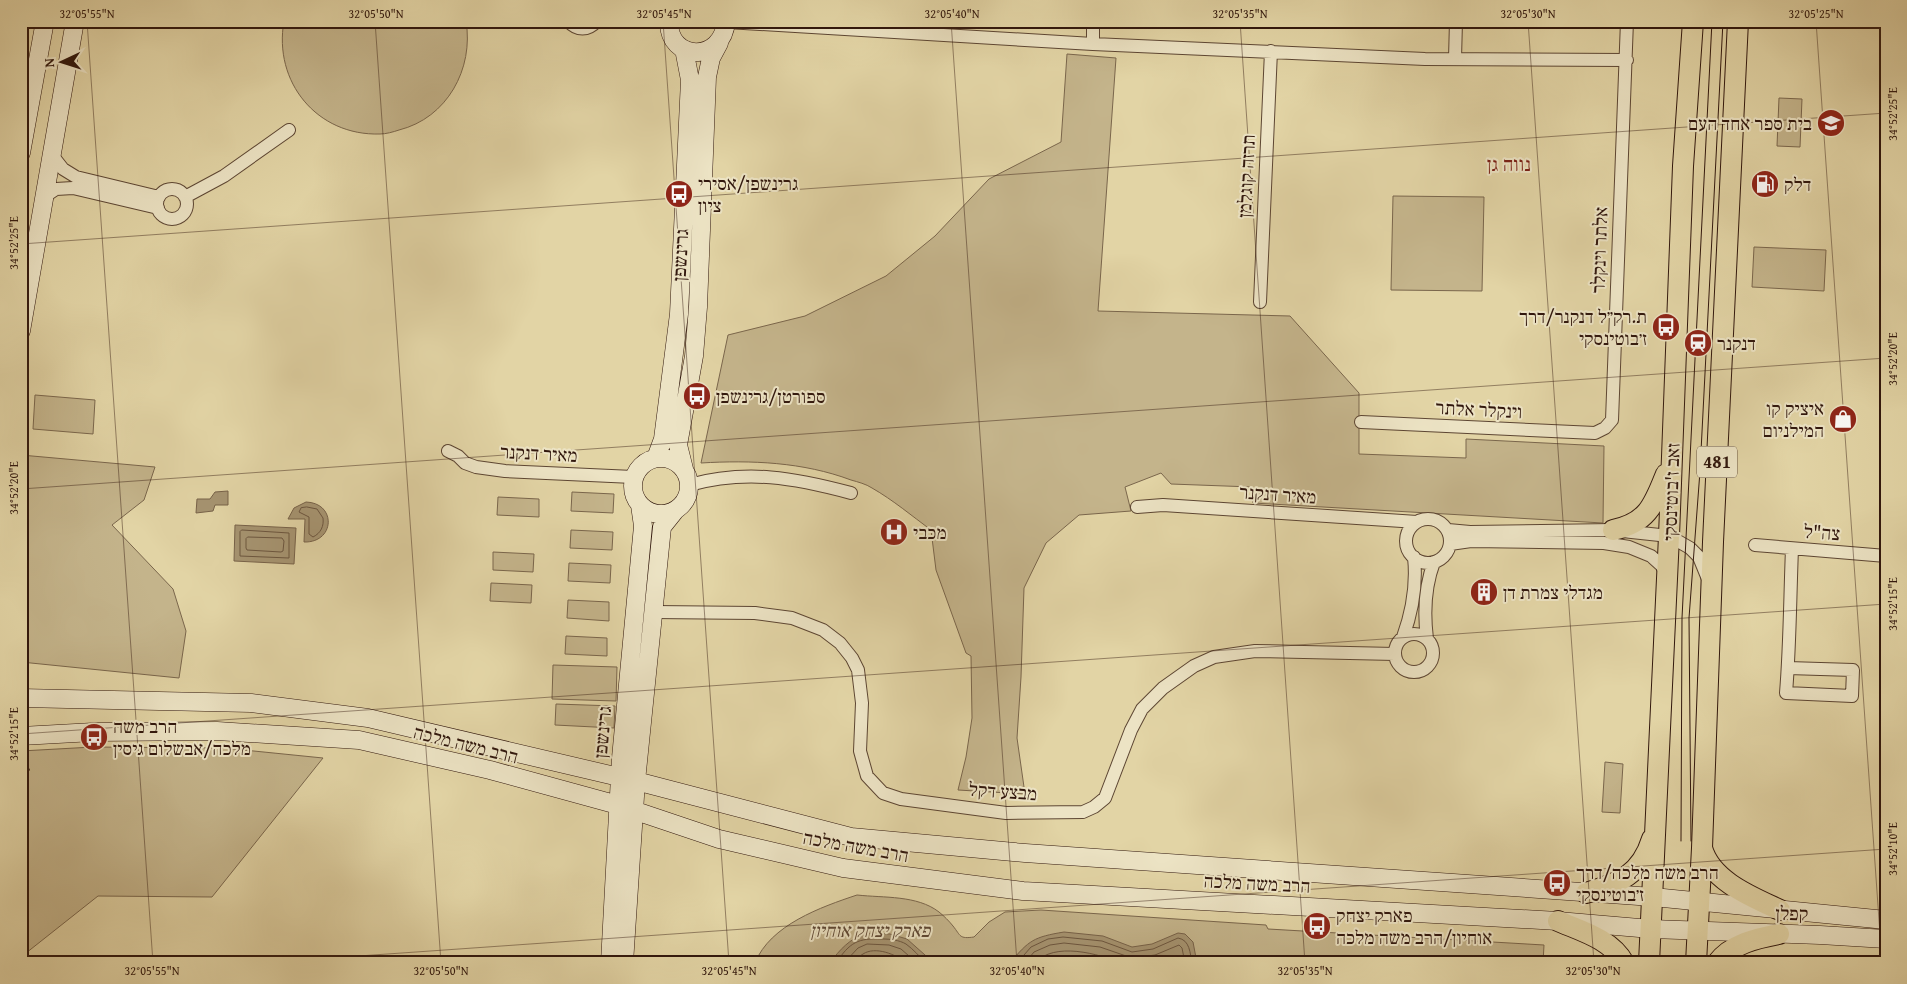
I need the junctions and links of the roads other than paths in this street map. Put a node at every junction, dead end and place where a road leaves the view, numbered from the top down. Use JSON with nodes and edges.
{"nodes":[{"id":1,"x":45,"y":21,"type":"edge"},
{"id":2,"x":75,"y":21,"type":"edge"},
{"id":3,"x":568,"y":21,"type":"edge"},
{"id":4,"x":597,"y":21,"type":"edge"},
{"id":5,"x":669,"y":21,"type":"edge"},
{"id":6,"x":1094,"y":21,"type":"edge"},
{"id":7,"x":1456,"y":21,"type":"edge"},
{"id":8,"x":1627,"y":21,"type":"edge"},
{"id":9,"x":1693,"y":21,"type":"edge"},
{"id":10,"x":1738,"y":21,"type":"edge"},
{"id":11,"x":727,"y":22,"type":"edge"},
{"id":12,"x":719,"y":44,"type":"junction"},
{"id":13,"x":1093,"y":44,"type":"junction"},
{"id":14,"x":684,"y":49,"type":"junction"},
{"id":15,"x":1271,"y":52,"type":"junction"},
{"id":16,"x":1455,"y":59,"type":"junction"},
{"id":17,"x":1627,"y":60,"type":"junction"},
{"id":18,"x":289,"y":130,"type":"dead end"},
{"id":19,"x":21,"y":153,"type":"edge"},
{"id":20,"x":52,"y":155,"type":"junction"},
{"id":21,"x":185,"y":197,"type":"junction"},
{"id":22,"x":44,"y":198,"type":"junction"},
{"id":23,"x":158,"y":202,"type":"junction"},
{"id":24,"x":1260,"y":302,"type":"dead end"},
{"id":25,"x":21,"y":331,"type":"edge"},
{"id":26,"x":1361,"y":422,"type":"dead end"},
{"id":27,"x":1594,"y":433,"type":"joint"},
{"id":28,"x":448,"y":451,"type":"dead end"},
{"id":29,"x":656,"y":458,"type":"junction"},
{"id":30,"x":1672,"y":458,"type":"junction"},
{"id":31,"x":633,"y":477,"type":"junction"},
{"id":32,"x":686,"y":477,"type":"junction"},
{"id":33,"x":851,"y":493,"type":"dead end"},
{"id":34,"x":640,"y":506,"type":"junction"},
{"id":35,"x":1137,"y":507,"type":"dead end"},
{"id":36,"x":674,"y":512,"type":"junction"},
{"id":37,"x":1417,"y":522,"type":"junction"},
{"id":38,"x":1448,"y":530,"type":"junction"},
{"id":39,"x":1613,"y":530,"type":"junction"},
{"id":40,"x":1669,"y":536,"type":"junction"},
{"id":41,"x":1450,"y":544,"type":"junction"},
{"id":42,"x":1755,"y":546,"type":"dead end"},
{"id":43,"x":1792,"y":549,"type":"junction"},
{"id":44,"x":1886,"y":556,"type":"edge"},
{"id":45,"x":1414,"y":557,"type":"junction"},
{"id":46,"x":1434,"y":562,"type":"junction"},
{"id":47,"x":1667,"y":574,"type":"junction"},
{"id":48,"x":1712,"y":593,"type":"junction"},
{"id":49,"x":654,"y":612,"type":"junction"},
{"id":50,"x":1403,"y":637,"type":"junction"},
{"id":51,"x":1427,"y":639,"type":"junction"},
{"id":52,"x":1395,"y":654,"type":"junction"},
{"id":53,"x":1788,"y":668,"type":"junction"},
{"id":54,"x":26,"y":696,"type":"edge"},
{"id":55,"x":21,"y":736,"type":"edge"},
{"id":56,"x":622,"y":747,"type":"junction"},
{"id":57,"x":640,"y":748,"type":"junction"},
{"id":58,"x":590,"y":770,"type":"junction"},
{"id":59,"x":628,"y":779,"type":"junction"},
{"id":60,"x":668,"y":789,"type":"junction"},
{"id":61,"x":590,"y":797,"type":"junction"},
{"id":62,"x":626,"y":807,"type":"junction"},
{"id":63,"x":661,"y":819,"type":"junction"},
{"id":64,"x":1655,"y":828,"type":"junction"},
{"id":65,"x":625,"y":833,"type":"junction"},
{"id":66,"x":1702,"y":848,"type":"junction"},
{"id":67,"x":1586,"y":893,"type":"junction"},
{"id":68,"x":1653,"y":897,"type":"junction"},
{"id":69,"x":1700,"y":902,"type":"junction"},
{"id":70,"x":1780,"y":910,"type":"junction"},
{"id":71,"x":1886,"y":920,"type":"edge"},
{"id":72,"x":1558,"y":921,"type":"junction"},
{"id":73,"x":1651,"y":929,"type":"junction"},
{"id":74,"x":1698,"y":930,"type":"junction"},
{"id":75,"x":1778,"y":934,"type":"junction"},
{"id":76,"x":1886,"y":939,"type":"edge"},
{"id":77,"x":610,"y":963,"type":"edge"},
{"id":78,"x":624,"y":963,"type":"edge"},
{"id":79,"x":1624,"y":963,"type":"edge"},
{"id":80,"x":1649,"y":963,"type":"edge"},
{"id":81,"x":1696,"y":963,"type":"edge"},
{"id":82,"x":1717,"y":963,"type":"edge"}],
"edges":[{"from":1,"to":19,"type":"street"},
{"from":2,"to":20,"type":"street"},
{"from":3,"to":4,"type":"street"},
{"from":5,"to":14,"type":"street"},
{"from":6,"to":13,"type":"street"},
{"from":7,"to":16,"type":"street"},
{"from":8,"to":17,"type":"street"},
{"from":9,"to":30,"type":"main road","name":"זאב ז'בוטינסקי","number":"481"},
{"from":10,"to":48,"type":"main road","number":"481"},
{"from":11,"to":12,"type":"street","name":"גרינשפן"},
{"from":11,"to":13,"type":"street"},
{"from":12,"to":14,"type":"street"},
{"from":12,"to":32,"type":"street","name":"גרינשפן"},
{"from":13,"to":15,"type":"street"},
{"from":14,"to":29,"type":"street","name":"גרינשפן"},
{"from":15,"to":16,"type":"street"},
{"from":15,"to":24,"type":"street","name":"תרזה קוגלמן"},
{"from":16,"to":17,"type":"street"},
{"from":17,"to":27,"type":"street","name":"אלתר וינקלר"},
{"from":18,"to":21,"type":"street"},
{"from":20,"to":22,"type":"street"},
{"from":20,"to":23,"type":"street"},
{"from":21,"to":23,"type":"street"},
{"from":21,"to":23,"type":"street"},
{"from":22,"to":23,"type":"street"},
{"from":22,"to":25,"type":"street"},
{"from":26,"to":27,"type":"street","name":"וינקלר אלתר"},
{"from":28,"to":31,"type":"street","name":"מאיר דנקנר"},
{"from":29,"to":31,"type":"street"},
{"from":29,"to":32,"type":"street"},
{"from":30,"to":39,"type":"main road"},
{"from":30,"to":40,"type":"main road","name":"זאב ז'בוטינסקי","number":"481"},
{"from":31,"to":34,"type":"street"},
{"from":32,"to":33,"type":"street"},
{"from":32,"to":36,"type":"street"},
{"from":34,"to":36,"type":"street"},
{"from":34,"to":56,"type":"street","name":"גרינשפן"},
{"from":35,"to":37,"type":"street","name":"מאיר דנקנר"},
{"from":36,"to":49,"type":"street","name":"גרינשפן"},
{"from":37,"to":38,"type":"street"},
{"from":37,"to":45,"type":"street"},
{"from":38,"to":39,"type":"street"},
{"from":38,"to":41,"type":"street"},
{"from":39,"to":40,"type":"street"},
{"from":40,"to":47,"type":"main road","name":"זאב ז'בוטינסקי","number":"481"},
{"from":40,"to":48,"type":"street"},
{"from":41,"to":46,"type":"street"},
{"from":41,"to":47,"type":"street"},
{"from":42,"to":43,"type":"street","name":"צה\"ל"},
{"from":43,"to":44,"type":"street","name":"צה\"ל"},
{"from":43,"to":53,"type":"street"},
{"from":45,"to":46,"type":"street"},
{"from":45,"to":50,"type":"street"},
{"from":46,"to":51,"type":"street"},
{"from":47,"to":64,"type":"main road","name":"זאב ז'בוטינסקי","number":"481"},
{"from":48,"to":66,"type":"main road","number":"481"},
{"from":49,"to":52,"type":"street","name":"מבצע דקל"},
{"from":49,"to":57,"type":"street","name":"גרינשפן"},
{"from":50,"to":51,"type":"street"},
{"from":50,"to":52,"type":"street"},
{"from":51,"to":52,"type":"street"},
{"from":53,"to":53,"type":"street"},
{"from":54,"to":58,"type":"street","name":"הרב משה מלכה"},
{"from":55,"to":61,"type":"street","name":"הרב משה מלכה"},
{"from":56,"to":58,"type":"street"},
{"from":56,"to":59,"type":"street","name":"גרינשפן"},
{"from":57,"to":59,"type":"street","name":"גרינשפן"},
{"from":57,"to":60,"type":"street"},
{"from":58,"to":59,"type":"street","name":"הרב משה מלכה"},
{"from":59,"to":60,"type":"street","name":"הרב משה מלכה"},
{"from":59,"to":62,"type":"street","name":"גרינשפן"},
{"from":60,"to":67,"type":"street","name":"הרב משה מלכה"},
{"from":61,"to":62,"type":"street","name":"הרב משה מלכה"},
{"from":61,"to":65,"type":"street"},
{"from":62,"to":63,"type":"street","name":"הרב משה מלכה"},
{"from":62,"to":65,"type":"street","name":"גרינשפן"},
{"from":63,"to":65,"type":"street"},
{"from":63,"to":72,"type":"street","name":"הרב משה מלכה"},
{"from":64,"to":67,"type":"main road"},
{"from":64,"to":68,"type":"main road","name":"זאב ז'בוטינסקי","number":"481"},
{"from":65,"to":77,"type":"street","name":"גרינשפן"},
{"from":65,"to":78,"type":"street","name":"גרינשפן"},
{"from":66,"to":69,"type":"main road","number":"481"},
{"from":66,"to":70,"type":"main road"},
{"from":67,"to":68,"type":"street","name":"הרב משה מלכה"},
{"from":68,"to":69,"type":"street","name":"הרב משה מלכה"},
{"from":68,"to":73,"type":"main road","name":"זאב ז'בוטינסקי","number":"481"},
{"from":69,"to":70,"type":"street","name":"קפלן"},
{"from":69,"to":74,"type":"main road","number":"481"},
{"from":70,"to":71,"type":"street","name":"קפלן"},
{"from":72,"to":73,"type":"street","name":"הרב משה מלכה"},
{"from":72,"to":79,"type":"main road"},
{"from":73,"to":74,"type":"street","name":"הרב משה מלכה"},
{"from":73,"to":80,"type":"main road","name":"זאב ז'בוטינסקי","number":"481"},
{"from":74,"to":75,"type":"street","name":"קפלן"},
{"from":74,"to":81,"type":"main road","number":"481"},
{"from":75,"to":76,"type":"street","name":"קפלן"},
{"from":75,"to":82,"type":"main road"}]}
